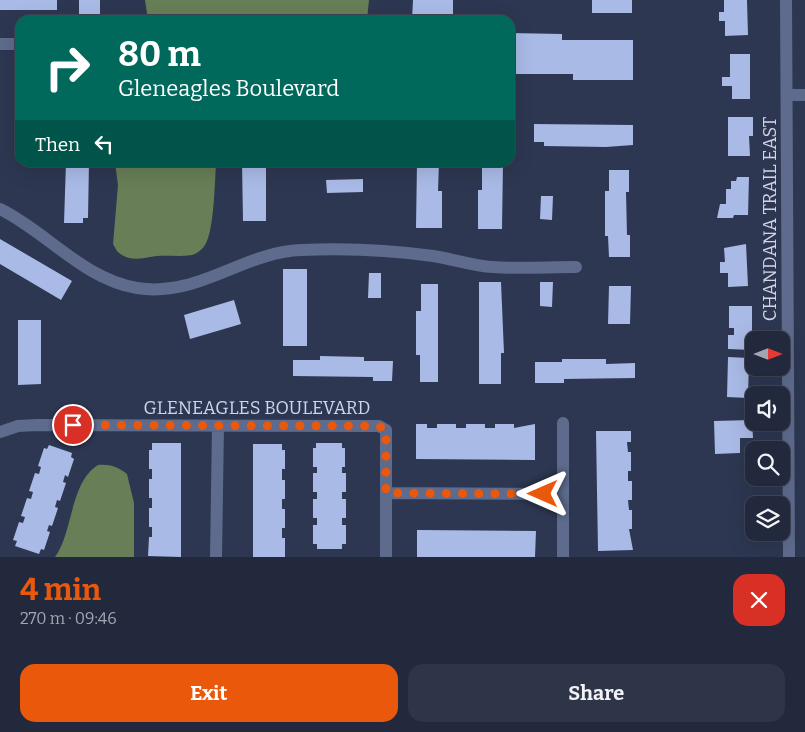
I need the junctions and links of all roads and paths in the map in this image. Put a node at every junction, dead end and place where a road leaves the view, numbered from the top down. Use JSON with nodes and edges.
{"nodes":[{"id":1,"x":786,"y":0,"type":"edge"},
{"id":2,"x":0,"y":44,"type":"edge"},
{"id":3,"x":15,"y":44,"type":"edge"},
{"id":4,"x":787,"y":95,"type":"junction"},
{"id":5,"x":805,"y":95,"type":"edge"},
{"id":6,"x":0,"y":209,"type":"edge"},
{"id":7,"x":576,"y":266,"type":"dead end"},
{"id":8,"x":563,"y":422,"type":"dead end"},
{"id":9,"x":218,"y":426,"type":"junction"},
{"id":10,"x":0,"y":432,"type":"edge"},
{"id":11,"x":386,"y":493,"type":"junction"},
{"id":12,"x":563,"y":494,"type":"junction"},
{"id":13,"x":216,"y":557,"type":"edge"},
{"id":14,"x":386,"y":557,"type":"edge"},
{"id":15,"x":563,"y":557,"type":"edge"},
{"id":16,"x":789,"y":557,"type":"edge"}],
"edges":[{"from":1,"to":4,"type":"street","name":"CHANDANA TRAIL EAST"},
{"from":2,"to":3,"type":"street"},
{"from":4,"to":5,"type":"street"},
{"from":4,"to":16,"type":"street","name":"CHANDANA TRAIL EAST"},
{"from":6,"to":7,"type":"street"},
{"from":8,"to":12,"type":"street"},
{"from":9,"to":10,"type":"street","name":"GLENEAGLES BOULEVARD"},
{"from":9,"to":11,"type":"street","name":"GLENEAGLES BOULEVARD"},
{"from":9,"to":13,"type":"street"},
{"from":11,"to":12,"type":"street"},
{"from":11,"to":14,"type":"street","name":"GLENEAGLES BOULEVARD"},
{"from":12,"to":15,"type":"street"}]}
